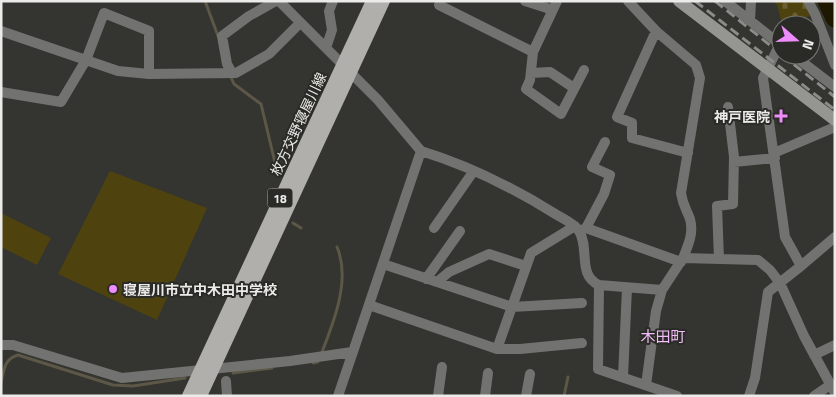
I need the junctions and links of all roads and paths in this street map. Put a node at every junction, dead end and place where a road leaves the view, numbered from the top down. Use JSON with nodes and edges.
{"nodes":[{"id":1,"x":278,"y":1,"type":"edge"},
{"id":2,"x":333,"y":1,"type":"edge"},
{"id":3,"x":372,"y":1,"type":"edge"},
{"id":4,"x":384,"y":1,"type":"edge"},
{"id":5,"x":525,"y":1,"type":"edge"},
{"id":6,"x":628,"y":1,"type":"edge"},
{"id":7,"x":679,"y":1,"type":"edge"},
{"id":8,"x":725,"y":1,"type":"edge"},
{"id":9,"x":751,"y":1,"type":"edge"},
{"id":10,"x":808,"y":1,"type":"edge"},
{"id":11,"x":439,"y":5,"type":"dead end"},
{"id":12,"x":555,"y":5,"type":"edge"},
{"id":13,"x":750,"y":21,"type":"junction"},
{"id":14,"x":300,"y":22,"type":"junction"},
{"id":15,"x":1,"y":30,"type":"edge"},
{"id":16,"x":656,"y":31,"type":"junction"},
{"id":17,"x":771,"y":38,"type":"edge"},
{"id":18,"x":326,"y":48,"type":"junction"},
{"id":19,"x":533,"y":52,"type":"junction"},
{"id":20,"x":86,"y":60,"type":"junction"},
{"id":21,"x":771,"y":62,"type":"edge"},
{"id":22,"x":806,"y":65,"type":"edge"},
{"id":23,"x":835,"y":65,"type":"edge"},
{"id":24,"x":346,"y":68,"type":"junction"},
{"id":25,"x":767,"y":69,"type":"junction"},
{"id":26,"x":584,"y":70,"type":"dead end"},
{"id":27,"x":230,"y":73,"type":"junction"},
{"id":28,"x":531,"y":73,"type":"junction"},
{"id":29,"x":149,"y":74,"type":"junction"},
{"id":30,"x":835,"y":87,"type":"edge"},
{"id":31,"x":574,"y":88,"type":"junction"},
{"id":32,"x":1,"y":92,"type":"edge"},
{"id":33,"x":728,"y":107,"type":"dead end"},
{"id":34,"x":835,"y":120,"type":"edge"},
{"id":35,"x":835,"y":127,"type":"edge"},
{"id":36,"x":606,"y":142,"type":"dead end"},
{"id":37,"x":421,"y":151,"type":"junction"},
{"id":38,"x":688,"y":153,"type":"junction"},
{"id":39,"x":774,"y":156,"type":"junction"},
{"id":40,"x":734,"y":162,"type":"junction"},
{"id":41,"x":473,"y":172,"type":"junction"},
{"id":42,"x":434,"y":228,"type":"dead end"},
{"id":43,"x":580,"y":228,"type":"junction"},
{"id":44,"x":460,"y":231,"type":"dead end"},
{"id":45,"x":835,"y":237,"type":"edge"},
{"id":46,"x":719,"y":259,"type":"junction"},
{"id":47,"x":682,"y":260,"type":"junction"},
{"id":48,"x":383,"y":264,"type":"junction"},
{"id":49,"x":526,"y":266,"type":"junction"},
{"id":50,"x":802,"y":266,"type":"junction"},
{"id":51,"x":426,"y":279,"type":"junction"},
{"id":52,"x":437,"y":282,"type":"junction"},
{"id":53,"x":780,"y":283,"type":"junction"},
{"id":54,"x":599,"y":286,"type":"junction"},
{"id":55,"x":627,"y":288,"type":"junction"},
{"id":56,"x":662,"y":290,"type":"junction"},
{"id":57,"x":582,"y":303,"type":"dead end"},
{"id":58,"x":369,"y":305,"type":"junction"},
{"id":59,"x":512,"y":307,"type":"junction"},
{"id":60,"x":582,"y":343,"type":"dead end"},
{"id":61,"x":1,"y":345,"type":"edge"},
{"id":62,"x":835,"y":345,"type":"edge"},
{"id":63,"x":497,"y":349,"type":"junction"},
{"id":64,"x":352,"y":352,"type":"junction"},
{"id":65,"x":814,"y":355,"type":"junction"},
{"id":66,"x":442,"y":367,"type":"dead end"},
{"id":67,"x":214,"y":368,"type":"junction"},
{"id":68,"x":200,"y":370,"type":"junction"},
{"id":69,"x":488,"y":373,"type":"dead end"},
{"id":70,"x":530,"y":374,"type":"dead end"},
{"id":71,"x":623,"y":377,"type":"junction"},
{"id":72,"x":226,"y":382,"type":"dead end"},
{"id":73,"x":646,"y":385,"type":"junction"},
{"id":74,"x":833,"y":389,"type":"edge"},
{"id":75,"x":188,"y":396,"type":"edge"},
{"id":76,"x":201,"y":396,"type":"edge"},
{"id":77,"x":227,"y":396,"type":"edge"},
{"id":78,"x":338,"y":396,"type":"edge"},
{"id":79,"x":438,"y":396,"type":"edge"},
{"id":80,"x":485,"y":396,"type":"edge"},
{"id":81,"x":526,"y":396,"type":"edge"},
{"id":82,"x":677,"y":396,"type":"edge"},
{"id":83,"x":749,"y":396,"type":"edge"},
{"id":84,"x":814,"y":396,"type":"edge"}],
"edges":[{"from":1,"to":14,"type":"street"},
{"from":1,"to":27,"type":"street"},
{"from":2,"to":18,"type":"street"},
{"from":3,"to":24,"type":"main road","name":"枚方交野寝屋川線","number":"18"},
{"from":4,"to":24,"type":"main road","name":"枚方交野寝屋川線","number":"18"},
{"from":5,"to":12,"type":"street"},
{"from":6,"to":16,"type":"street"},
{"from":7,"to":25,"type":"street"},
{"from":8,"to":13,"type":"street"},
{"from":9,"to":13,"type":"street"},
{"from":10,"to":23,"type":"street"},
{"from":11,"to":19,"type":"street"},
{"from":12,"to":19,"type":"street"},
{"from":13,"to":17,"type":"street"},
{"from":14,"to":18,"type":"street"},
{"from":14,"to":27,"type":"street"},
{"from":15,"to":20,"type":"street"},
{"from":16,"to":38,"type":"street"},
{"from":16,"to":38,"type":"street"},
{"from":18,"to":24,"type":"street"},
{"from":19,"to":28,"type":"street"},
{"from":20,"to":29,"type":"street"},
{"from":20,"to":29,"type":"street"},
{"from":20,"to":32,"type":"street"},
{"from":21,"to":25,"type":"street"},
{"from":22,"to":30,"type":"street"},
{"from":24,"to":37,"type":"street"},
{"from":24,"to":67,"type":"main road","name":"枚方交野寝屋川線","number":"18"},
{"from":24,"to":68,"type":"main road","name":"枚方交野寝屋川線","number":"18"},
{"from":25,"to":34,"type":"street"},
{"from":25,"to":39,"type":"street"},
{"from":26,"to":31,"type":"street"},
{"from":27,"to":29,"type":"street"},
{"from":28,"to":31,"type":"street"},
{"from":28,"to":31,"type":"street"},
{"from":33,"to":40,"type":"street"},
{"from":35,"to":39,"type":"street"},
{"from":36,"to":43,"type":"street"},
{"from":37,"to":41,"type":"street"},
{"from":37,"to":48,"type":"street"},
{"from":38,"to":47,"type":"street"},
{"from":39,"to":40,"type":"street"},
{"from":39,"to":50,"type":"street"},
{"from":40,"to":46,"type":"street"},
{"from":41,"to":42,"type":"street"},
{"from":41,"to":43,"type":"street"},
{"from":43,"to":47,"type":"street"},
{"from":43,"to":49,"type":"street"},
{"from":43,"to":54,"type":"street"},
{"from":44,"to":51,"type":"street"},
{"from":45,"to":50,"type":"street"},
{"from":46,"to":47,"type":"street"},
{"from":46,"to":53,"type":"street"},
{"from":47,"to":56,"type":"street"},
{"from":48,"to":51,"type":"street"},
{"from":48,"to":58,"type":"street"},
{"from":49,"to":52,"type":"street"},
{"from":49,"to":59,"type":"street"},
{"from":50,"to":53,"type":"street"},
{"from":51,"to":52,"type":"street"},
{"from":52,"to":59,"type":"street"},
{"from":53,"to":65,"type":"street"},
{"from":53,"to":83,"type":"street"},
{"from":54,"to":55,"type":"street"},
{"from":54,"to":71,"type":"street"},
{"from":55,"to":56,"type":"street"},
{"from":55,"to":71,"type":"street"},
{"from":56,"to":73,"type":"street"},
{"from":57,"to":59,"type":"street"},
{"from":58,"to":63,"type":"street"},
{"from":58,"to":64,"type":"street"},
{"from":59,"to":63,"type":"street"},
{"from":60,"to":63,"type":"street"},
{"from":61,"to":68,"type":"street"},
{"from":62,"to":65,"type":"street"},
{"from":64,"to":67,"type":"street"},
{"from":64,"to":78,"type":"street"},
{"from":65,"to":74,"type":"street"},
{"from":66,"to":79,"type":"street"},
{"from":67,"to":68,"type":"street"},
{"from":67,"to":76,"type":"main road","name":"枚方交野寝屋川線","number":"18"},
{"from":68,"to":75,"type":"main road","name":"枚方交野寝屋川線","number":"18"},
{"from":69,"to":80,"type":"street"},
{"from":70,"to":81,"type":"street"},
{"from":71,"to":73,"type":"street"},
{"from":72,"to":77,"type":"street"},
{"from":73,"to":82,"type":"street"},
{"from":74,"to":84,"type":"street"}]}
